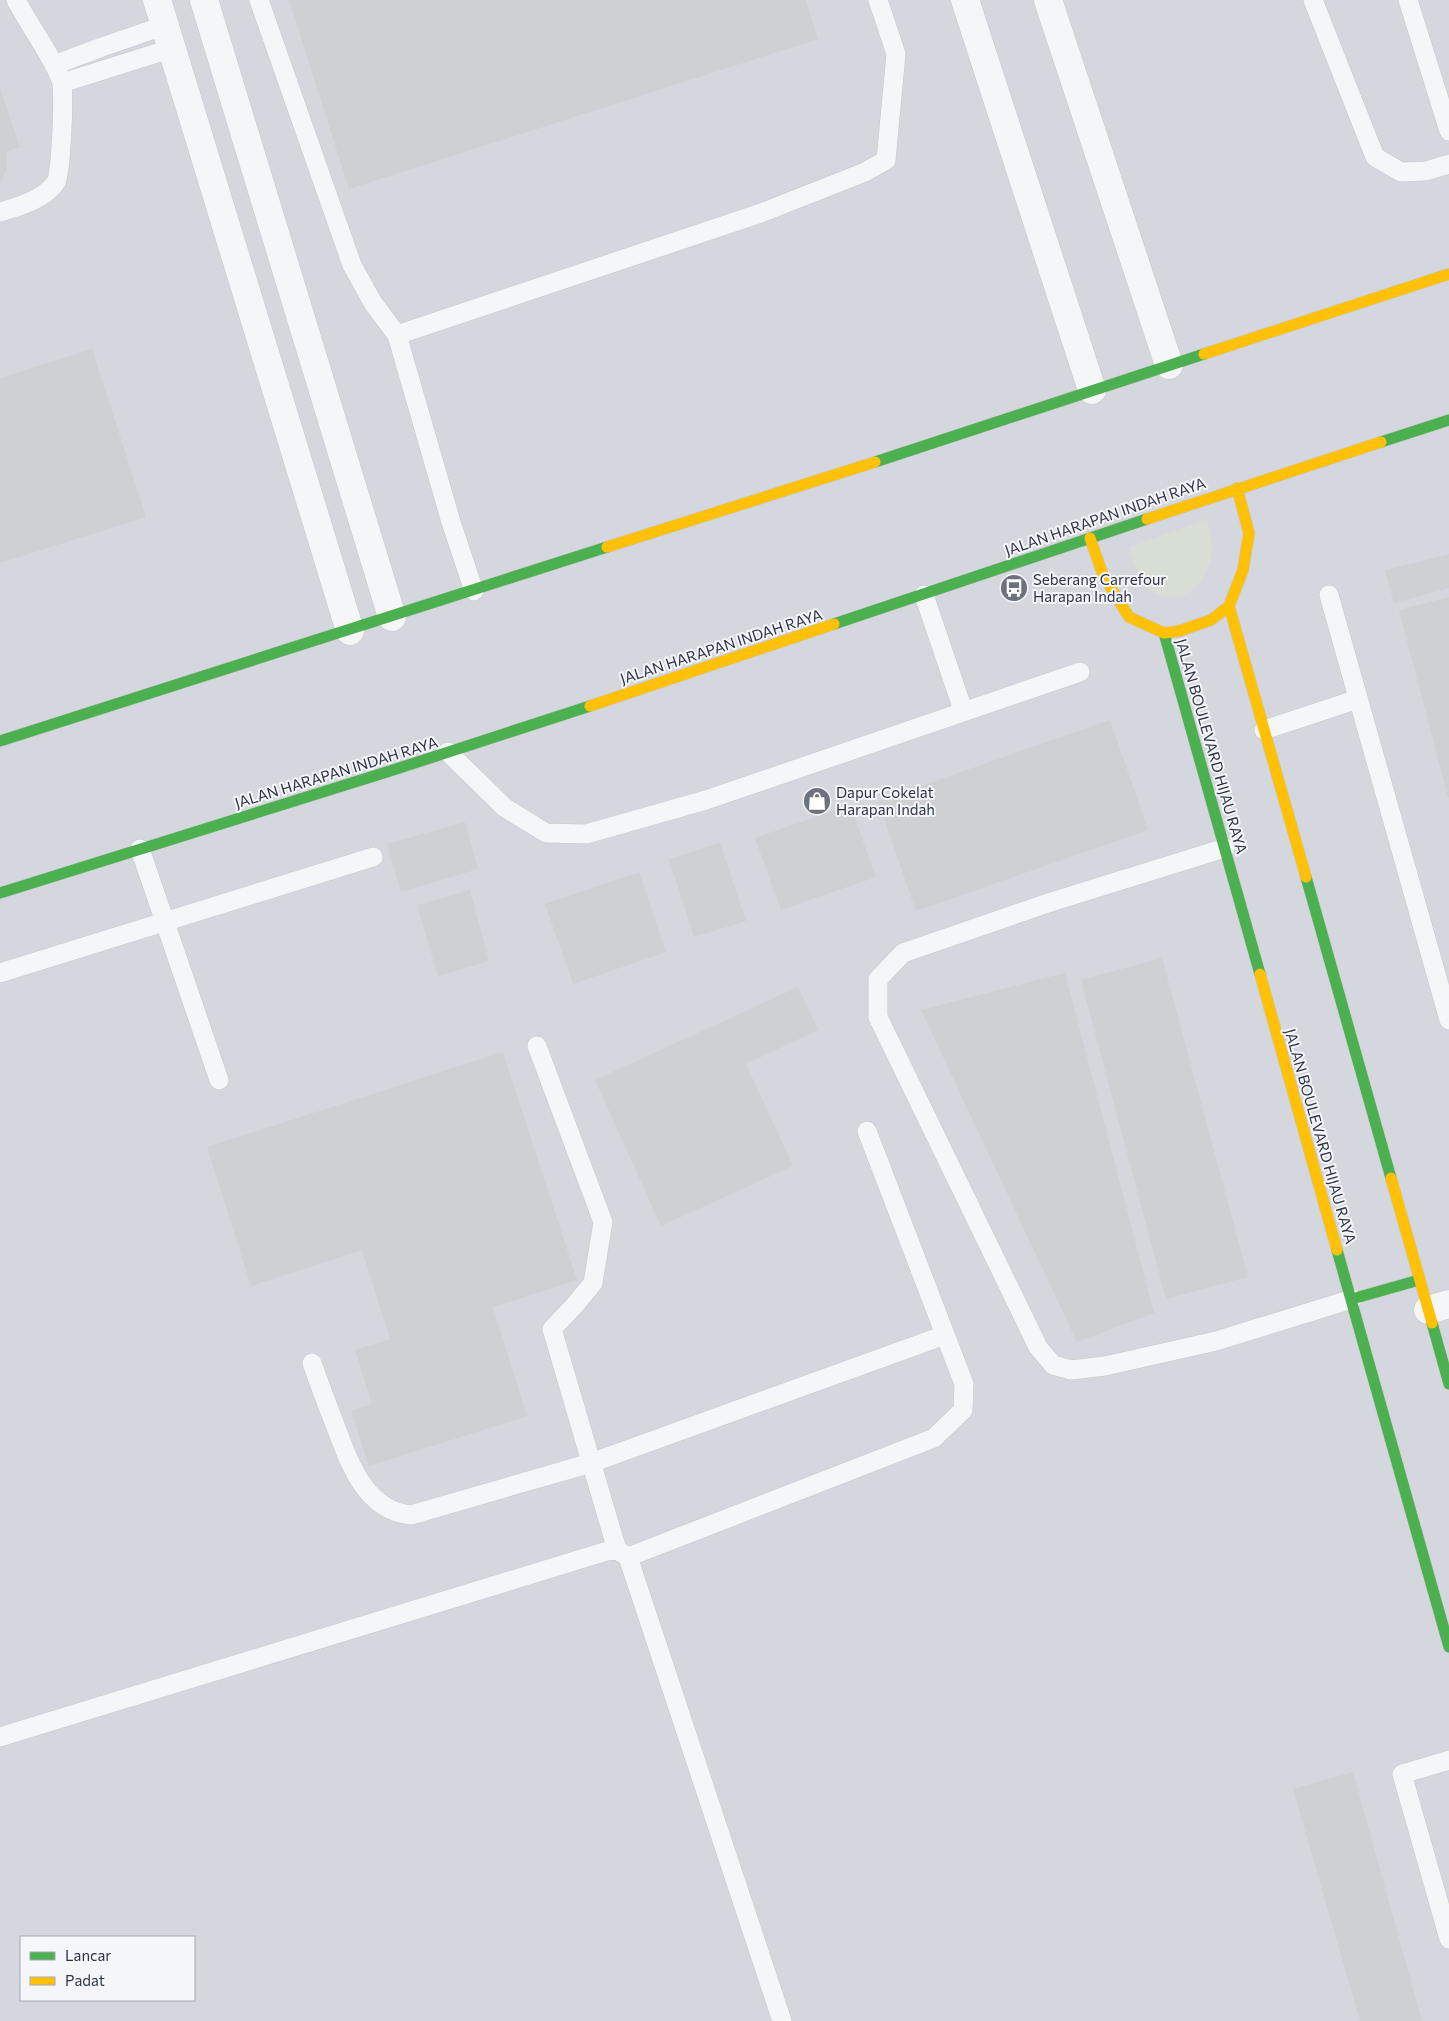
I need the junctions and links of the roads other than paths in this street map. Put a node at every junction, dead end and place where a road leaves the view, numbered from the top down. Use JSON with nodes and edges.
{"nodes":[{"id":1,"x":16,"y":0,"type":"edge"},
{"id":2,"x":157,"y":0,"type":"edge"},
{"id":3,"x":204,"y":0,"type":"edge"},
{"id":4,"x":259,"y":0,"type":"edge"},
{"id":5,"x":878,"y":0,"type":"edge"},
{"id":6,"x":965,"y":0,"type":"edge"},
{"id":7,"x":1048,"y":0,"type":"edge"},
{"id":8,"x":1313,"y":0,"type":"edge"},
{"id":9,"x":1408,"y":0,"type":"edge"},
{"id":10,"x":170,"y":37,"type":"junction"},
{"id":11,"x":54,"y":65,"type":"junction"},
{"id":12,"x":62,"y":83,"type":"junction"},
{"id":13,"x":1449,"y":131,"type":"edge"},
{"id":14,"x":1449,"y":164,"type":"edge"},
{"id":15,"x":0,"y":212,"type":"edge"},
{"id":16,"x":1449,"y":274,"type":"edge"},
{"id":17,"x":397,"y":335,"type":"junction"},
{"id":18,"x":1169,"y":365,"type":"junction"},
{"id":19,"x":1092,"y":390,"type":"junction"},
{"id":20,"x":1449,"y":420,"type":"edge"},
{"id":21,"x":1237,"y":488,"type":"junction"},
{"id":22,"x":1090,"y":538,"type":"junction"},
{"id":23,"x":474,"y":590,"type":"junction"},
{"id":24,"x":924,"y":595,"type":"junction"},
{"id":25,"x":1329,"y":595,"type":"dead end"},
{"id":26,"x":1229,"y":606,"type":"junction"},
{"id":27,"x":392,"y":617,"type":"junction"},
{"id":28,"x":350,"y":631,"type":"junction"},
{"id":29,"x":1164,"y":633,"type":"junction"},
{"id":30,"x":1080,"y":672,"type":"dead end"},
{"id":31,"x":1358,"y":699,"type":"junction"},
{"id":32,"x":963,"y":710,"type":"junction"},
{"id":33,"x":1264,"y":730,"type":"junction"},
{"id":34,"x":0,"y":741,"type":"edge"},
{"id":35,"x":448,"y":752,"type":"junction"},
{"id":36,"x":1225,"y":848,"type":"junction"},
{"id":37,"x":140,"y":849,"type":"junction"},
{"id":38,"x":373,"y":857,"type":"dead end"},
{"id":39,"x":0,"y":893,"type":"edge"},
{"id":40,"x":164,"y":921,"type":"junction"},
{"id":41,"x":0,"y":973,"type":"edge"},
{"id":42,"x":1449,"y":1020,"type":"edge"},
{"id":43,"x":537,"y":1046,"type":"dead end"},
{"id":44,"x":219,"y":1080,"type":"dead end"},
{"id":45,"x":867,"y":1131,"type":"dead end"},
{"id":46,"x":1419,"y":1280,"type":"junction"},
{"id":47,"x":1352,"y":1299,"type":"junction"},
{"id":48,"x":1439,"y":1307,"type":"edge"},
{"id":49,"x":945,"y":1335,"type":"junction"},
{"id":50,"x":312,"y":1363,"type":"dead end"},
{"id":51,"x":1448,"y":1376,"type":"edge"},
{"id":52,"x":591,"y":1463,"type":"junction"},
{"id":53,"x":622,"y":1553,"type":"junction"},
{"id":54,"x":1449,"y":1647,"type":"edge"},
{"id":55,"x":0,"y":1737,"type":"edge"},
{"id":56,"x":1449,"y":1760,"type":"edge"},
{"id":57,"x":1449,"y":1939,"type":"edge"},
{"id":58,"x":782,"y":2021,"type":"edge"}],
"edges":[{"from":1,"to":11,"type":"lane"},
{"from":2,"to":10,"type":"street"},
{"from":3,"to":27,"type":"street"},
{"from":4,"to":17,"type":"lane"},
{"from":5,"to":17,"type":"lane"},
{"from":6,"to":19,"type":"street"},
{"from":7,"to":18,"type":"street"},
{"from":8,"to":14,"type":"lane"},
{"from":9,"to":13,"type":"lane"},
{"from":10,"to":11,"type":"lane"},
{"from":10,"to":12,"type":"lane"},
{"from":10,"to":28,"type":"street"},
{"from":11,"to":12,"type":"lane"},
{"from":12,"to":15,"type":"lane"},
{"from":16,"to":18,"type":"street"},
{"from":17,"to":23,"type":"lane"},
{"from":18,"to":19,"type":"street"},
{"from":19,"to":23,"type":"street"},
{"from":20,"to":21,"type":"street","name":"JALAN HARAPAN INDAH RAYA"},
{"from":21,"to":22,"type":"street","name":"JALAN HARAPAN INDAH RAYA"},
{"from":21,"to":26,"type":"street"},
{"from":22,"to":24,"type":"street","name":"JALAN HARAPAN INDAH RAYA"},
{"from":22,"to":29,"type":"street"},
{"from":23,"to":27,"type":"street"},
{"from":24,"to":32,"type":"lane"},
{"from":24,"to":35,"type":"street","name":"JALAN HARAPAN INDAH RAYA"},
{"from":25,"to":31,"type":"lane"},
{"from":26,"to":29,"type":"street"},
{"from":26,"to":33,"type":"street"},
{"from":27,"to":28,"type":"street"},
{"from":28,"to":34,"type":"street"},
{"from":29,"to":36,"type":"street","name":"JALAN BOULEVARD HIJAU RAYA"},
{"from":30,"to":32,"type":"lane"},
{"from":31,"to":33,"type":"lane"},
{"from":31,"to":42,"type":"lane"},
{"from":32,"to":35,"type":"lane"},
{"from":33,"to":46,"type":"street"},
{"from":35,"to":37,"type":"street","name":"JALAN HARAPAN INDAH RAYA"},
{"from":36,"to":47,"type":"street","name":"JALAN BOULEVARD HIJAU RAYA"},
{"from":36,"to":47,"type":"lane"},
{"from":37,"to":39,"type":"street","name":"JALAN HARAPAN INDAH RAYA"},
{"from":37,"to":40,"type":"lane"},
{"from":38,"to":40,"type":"lane"},
{"from":40,"to":41,"type":"lane"},
{"from":40,"to":44,"type":"lane"},
{"from":43,"to":52,"type":"lane"},
{"from":45,"to":49,"type":"lane"},
{"from":46,"to":47,"type":"street"},
{"from":46,"to":48,"type":"street"},
{"from":47,"to":54,"type":"street","name":"JALAN BOULEVARD HIJAU RAYA"},
{"from":48,"to":51,"type":"street"},
{"from":49,"to":52,"type":"lane"},
{"from":49,"to":53,"type":"lane"},
{"from":50,"to":52,"type":"lane"},
{"from":52,"to":53,"type":"lane"},
{"from":53,"to":55,"type":"lane"},
{"from":53,"to":58,"type":"lane"},
{"from":56,"to":57,"type":"lane"}]}
